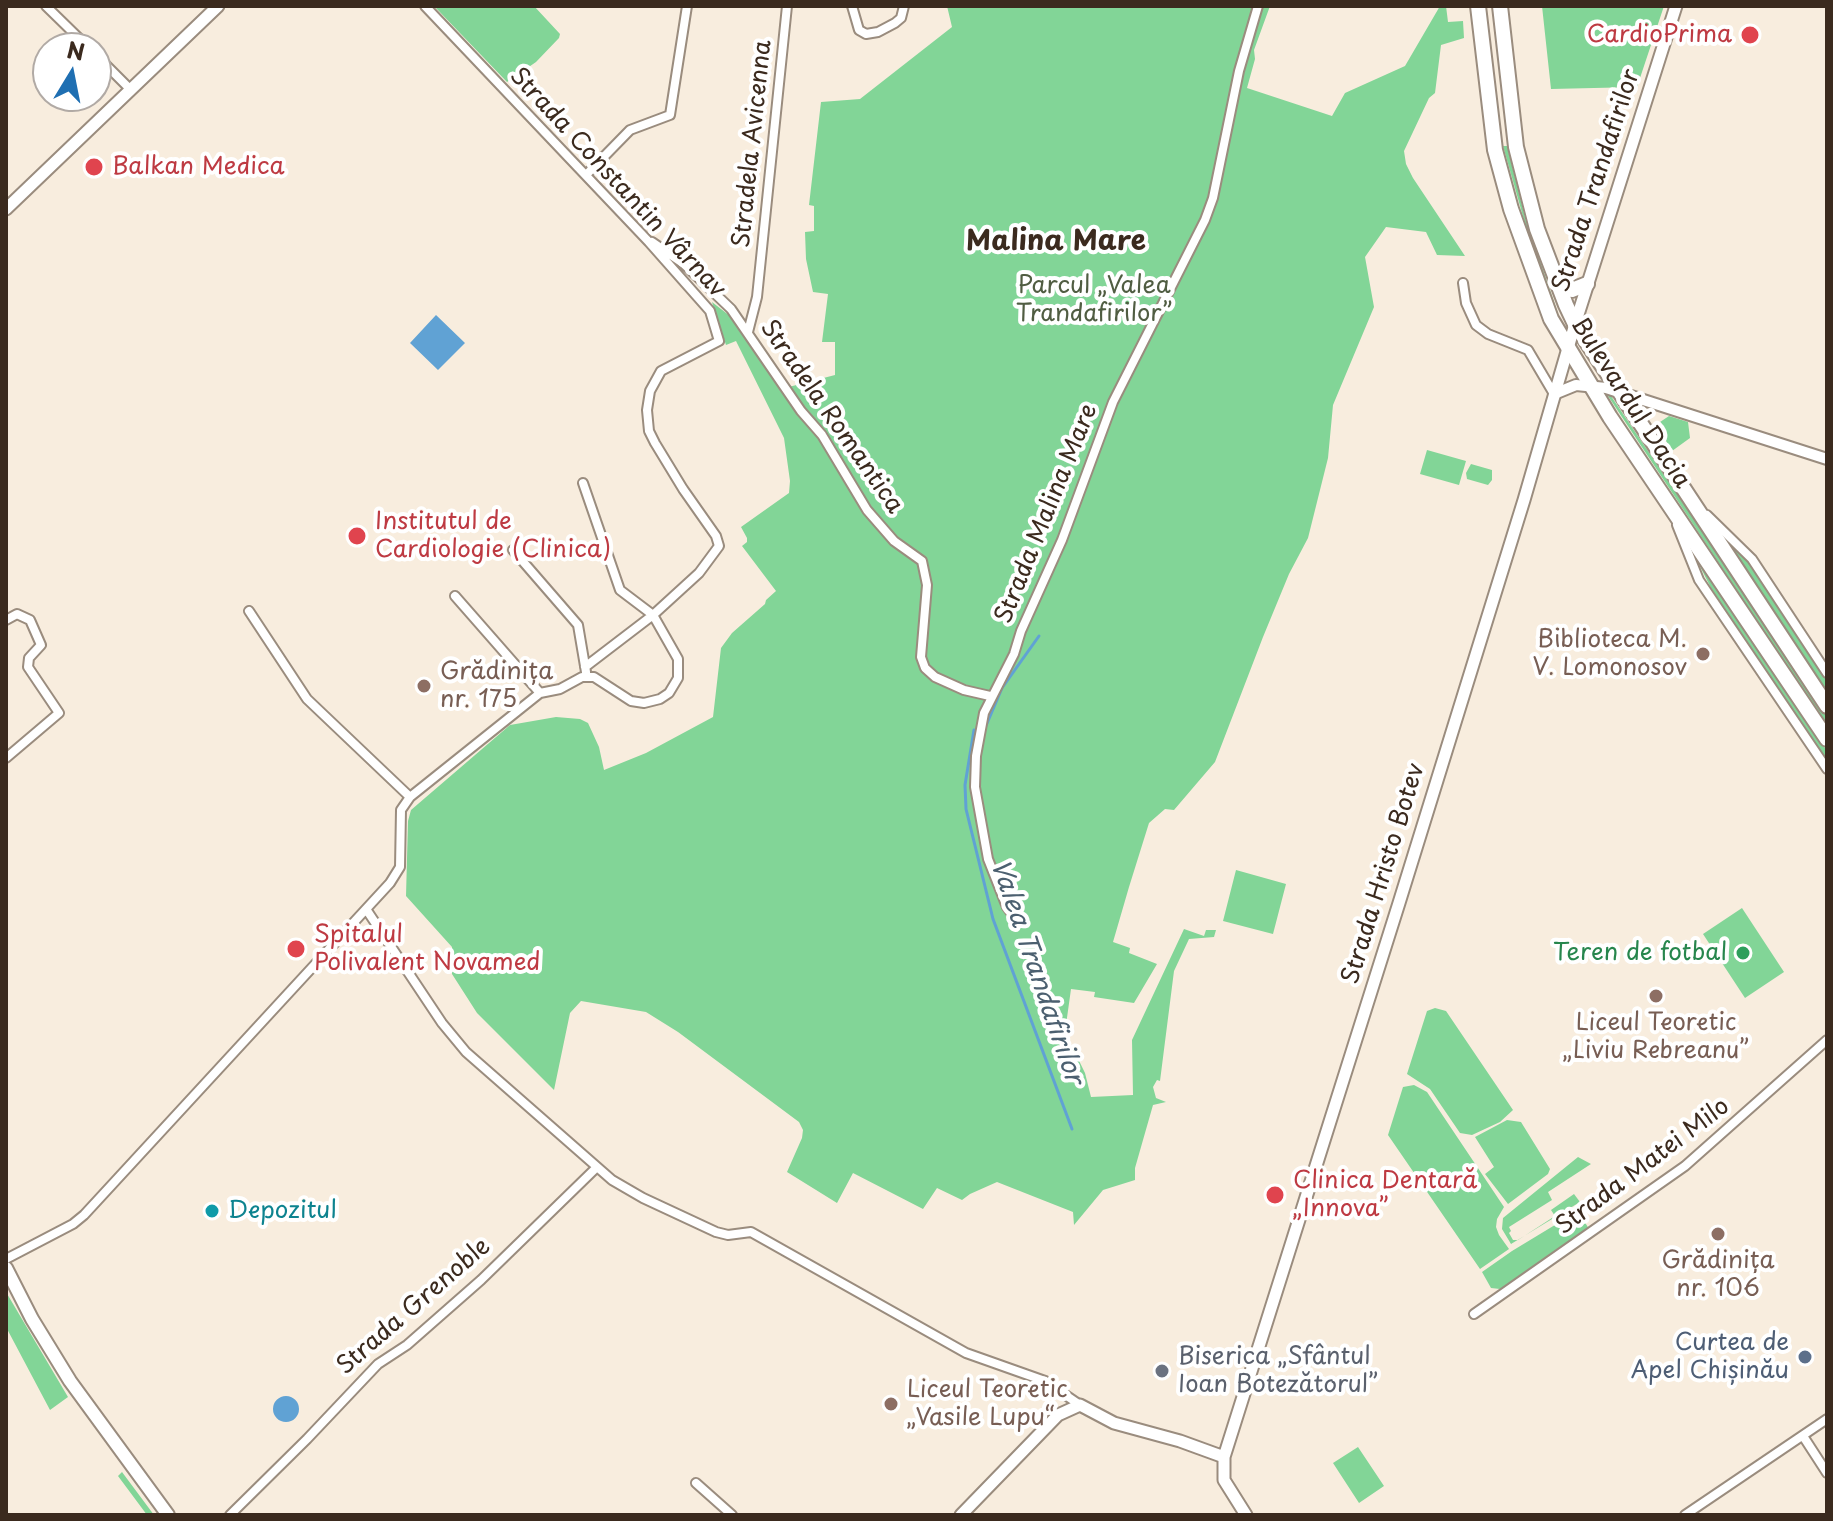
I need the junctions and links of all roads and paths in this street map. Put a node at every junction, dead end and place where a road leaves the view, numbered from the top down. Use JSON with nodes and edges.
{"nodes":[{"id":1,"x":46,"y":6,"type":"edge"},
{"id":2,"x":218,"y":6,"type":"edge"},
{"id":3,"x":425,"y":6,"type":"edge"},
{"id":4,"x":687,"y":6,"type":"edge"},
{"id":5,"x":787,"y":6,"type":"edge"},
{"id":6,"x":852,"y":6,"type":"edge"},
{"id":7,"x":904,"y":6,"type":"edge"},
{"id":8,"x":1258,"y":6,"type":"edge"},
{"id":9,"x":1478,"y":6,"type":"edge"},
{"id":10,"x":1500,"y":6,"type":"edge"},
{"id":11,"x":1676,"y":6,"type":"edge"},
{"id":12,"x":73,"y":32,"type":"edge"},
{"id":13,"x":112,"y":71,"type":"edge"},
{"id":14,"x":131,"y":90,"type":"junction"},
{"id":15,"x":586,"y":175,"type":"junction"},
{"id":16,"x":6,"y":209,"type":"edge"},
{"id":17,"x":645,"y":238,"type":"junction"},
{"id":18,"x":1463,"y":283,"type":"dead end"},
{"id":19,"x":1557,"y":283,"type":"junction"},
{"id":20,"x":1587,"y":284,"type":"junction"},
{"id":21,"x":1575,"y":324,"type":"junction"},
{"id":22,"x":748,"y":332,"type":"junction"},
{"id":23,"x":1567,"y":349,"type":"junction"},
{"id":24,"x":1589,"y":385,"type":"junction"},
{"id":25,"x":1620,"y":391,"type":"junction"},
{"id":26,"x":1554,"y":394,"type":"junction"},
{"id":27,"x":1827,"y":459,"type":"edge"},
{"id":28,"x":583,"y":483,"type":"dead end"},
{"id":29,"x":1696,"y":507,"type":"junction"},
{"id":30,"x":1672,"y":509,"type":"junction"},
{"id":31,"x":513,"y":550,"type":"dead end"},
{"id":32,"x":455,"y":596,"type":"dead end"},
{"id":33,"x":249,"y":611,"type":"dead end"},
{"id":34,"x":653,"y":615,"type":"junction"},
{"id":35,"x":6,"y":620,"type":"edge"},
{"id":36,"x":586,"y":672,"type":"junction"},
{"id":37,"x":1827,"y":673,"type":"edge"},
{"id":38,"x":540,"y":693,"type":"junction"},
{"id":39,"x":990,"y":696,"type":"junction"},
{"id":40,"x":1827,"y":706,"type":"edge"},
{"id":41,"x":1827,"y":739,"type":"edge"},
{"id":42,"x":6,"y":758,"type":"edge"},
{"id":43,"x":1827,"y":769,"type":"edge"},
{"id":44,"x":410,"y":797,"type":"junction"},
{"id":45,"x":366,"y":909,"type":"junction"},
{"id":46,"x":1015,"y":918,"type":"dead end"},
{"id":47,"x":1827,"y":1040,"type":"edge"},
{"id":48,"x":596,"y":1168,"type":"junction"},
{"id":49,"x":6,"y":1259,"type":"edge"},
{"id":50,"x":6,"y":1268,"type":"edge"},
{"id":51,"x":1474,"y":1314,"type":"dead end"},
{"id":52,"x":1080,"y":1405,"type":"junction"},
{"id":53,"x":1827,"y":1419,"type":"edge"},
{"id":54,"x":1803,"y":1436,"type":"junction"},
{"id":55,"x":1224,"y":1457,"type":"junction"},
{"id":56,"x":1827,"y":1473,"type":"edge"},
{"id":57,"x":696,"y":1483,"type":"dead end"},
{"id":58,"x":168,"y":1515,"type":"edge"},
{"id":59,"x":230,"y":1515,"type":"edge"},
{"id":60,"x":732,"y":1515,"type":"edge"},
{"id":61,"x":961,"y":1515,"type":"edge"},
{"id":62,"x":1246,"y":1515,"type":"edge"},
{"id":63,"x":1685,"y":1515,"type":"edge"}],
"edges":[{"from":1,"to":12,"type":"street"},
{"from":2,"to":14,"type":"main road"},
{"from":3,"to":15,"type":"street","name":"Strada Constantin Vârnav"},
{"from":4,"to":15,"type":"street"},
{"from":5,"to":22,"type":"street","name":"Stradela Avicenna"},
{"from":6,"to":7,"type":"street"},
{"from":8,"to":39,"type":"street","name":"Strada Malina Mare"},
{"from":9,"to":23,"type":"highway","name":"Bulevardul Dacia"},
{"from":10,"to":19,"type":"highway","name":"Bulevardul Dacia"},
{"from":11,"to":20,"type":"main road","name":"Strada Trandafirilor"},
{"from":13,"to":14,"type":"street"},
{"from":14,"to":16,"type":"main road"},
{"from":15,"to":17,"type":"street","name":"Strada Constantin Vârnav"},
{"from":17,"to":22,"type":"street","name":"Stradela Romantica"},
{"from":17,"to":34,"type":"street","name":"Strada Constantin Vârnav"},
{"from":18,"to":26,"type":"street"},
{"from":19,"to":20,"type":"highway"},
{"from":19,"to":21,"type":"highway","name":"Bulevardul Dacia"},
{"from":20,"to":21,"type":"main road","name":"Strada Trandafirilor"},
{"from":21,"to":23,"type":"main road","name":"Strada Hristo Botev"},
{"from":21,"to":25,"type":"highway","name":"Bulevardul Dacia"},
{"from":22,"to":39,"type":"street","name":"Stradela Romantica"},
{"from":23,"to":24,"type":"highway","name":"Bulevardul Dacia"},
{"from":23,"to":26,"type":"main road","name":"Strada Hristo Botev"},
{"from":24,"to":25,"type":"street"},
{"from":24,"to":26,"type":"street"},
{"from":24,"to":30,"type":"highway","name":"Bulevardul Dacia"},
{"from":25,"to":27,"type":"street"},
{"from":25,"to":29,"type":"highway","name":"Bulevardul Dacia"},
{"from":26,"to":55,"type":"main road","name":"Strada Hristo Botev"},
{"from":28,"to":34,"type":"street"},
{"from":29,"to":37,"type":"street","name":"Bulevardul Dacia"},
{"from":29,"to":40,"type":"highway","name":"Bulevardul Dacia"},
{"from":30,"to":41,"type":"highway","name":"Bulevardul Dacia"},
{"from":30,"to":43,"type":"street"},
{"from":31,"to":36,"type":"street"},
{"from":32,"to":38,"type":"street"},
{"from":33,"to":44,"type":"street"},
{"from":34,"to":36,"type":"street"},
{"from":34,"to":36,"type":"street"},
{"from":35,"to":42,"type":"street"},
{"from":36,"to":38,"type":"street"},
{"from":38,"to":44,"type":"street"},
{"from":39,"to":46,"type":"street","name":"Strada Malina Mare"},
{"from":44,"to":45,"type":"street"},
{"from":45,"to":48,"type":"street"},
{"from":45,"to":49,"type":"street"},
{"from":47,"to":51,"type":"street","name":"Strada Matei Milo"},
{"from":48,"to":52,"type":"street"},
{"from":48,"to":59,"type":"street","name":"Strada Grenoble"},
{"from":50,"to":58,"type":"main road"},
{"from":52,"to":55,"type":"main road"},
{"from":52,"to":61,"type":"main road"},
{"from":53,"to":54,"type":"street"},
{"from":54,"to":56,"type":"street"},
{"from":54,"to":63,"type":"street"},
{"from":55,"to":62,"type":"main road"},
{"from":57,"to":60,"type":"street"}]}
